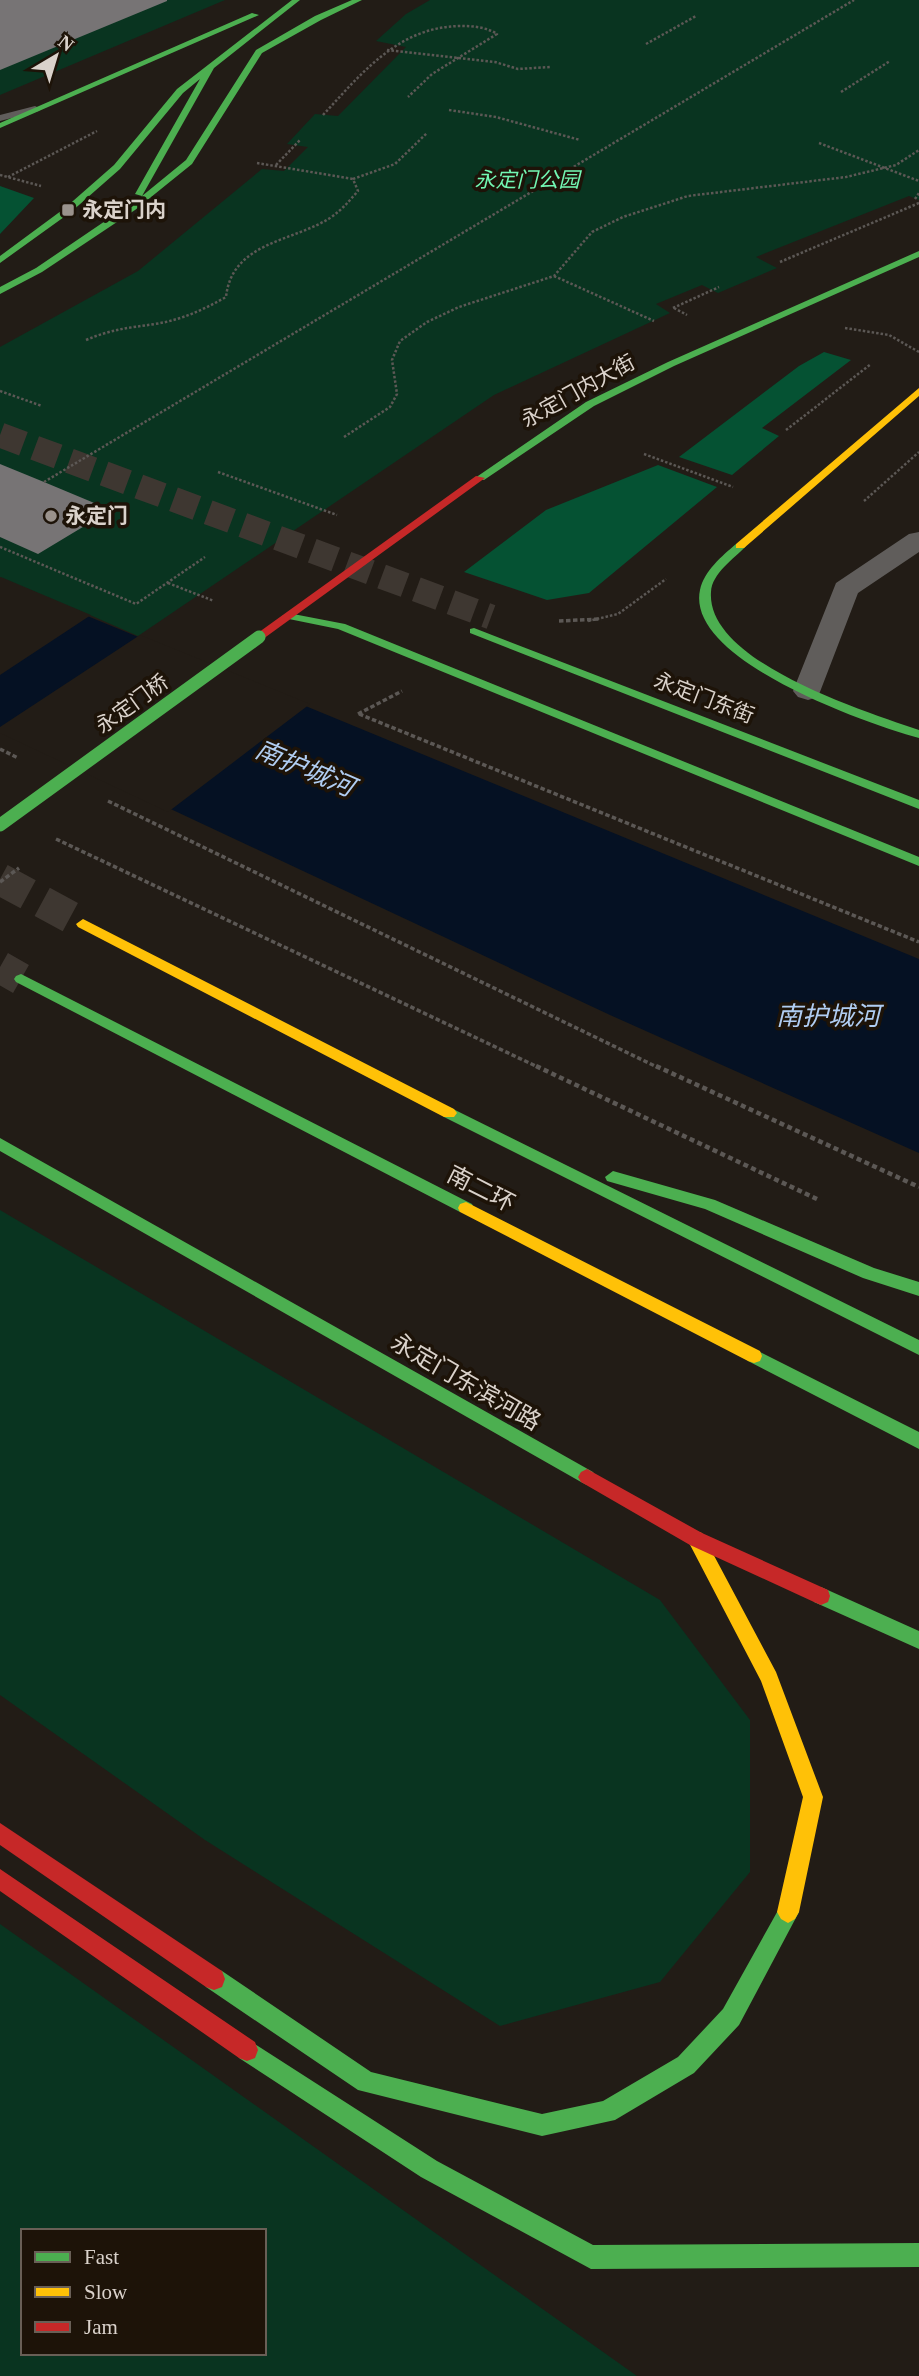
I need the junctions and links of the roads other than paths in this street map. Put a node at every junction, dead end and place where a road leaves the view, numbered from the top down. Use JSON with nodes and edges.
{"nodes":[{"id":1,"x":289,"y":0,"type":"edge"},
{"id":2,"x":296,"y":0,"type":"edge"},
{"id":3,"x":358,"y":0,"type":"edge"},
{"id":4,"x":212,"y":65,"type":"junction"},
{"id":5,"x":41,"y":108,"type":"junction"},
{"id":6,"x":0,"y":118,"type":"edge"},
{"id":7,"x":0,"y":126,"type":"edge"},
{"id":8,"x":132,"y":208,"type":"junction"},
{"id":9,"x":919,"y":254,"type":"edge"},
{"id":10,"x":0,"y":260,"type":"edge"},
{"id":11,"x":0,"y":291,"type":"edge"},
{"id":12,"x":919,"y":391,"type":"edge"},
{"id":13,"x":919,"y":540,"type":"edge"},
{"id":14,"x":288,"y":616,"type":"junction"},
{"id":15,"x":474,"y":631,"type":"dead end"},
{"id":16,"x":808,"y":691,"type":"junction"},
{"id":17,"x":919,"y":734,"type":"edge"},
{"id":18,"x":919,"y":805,"type":"edge"},
{"id":19,"x":0,"y":825,"type":"edge"},
{"id":20,"x":919,"y":862,"type":"edge"},
{"id":21,"x":83,"y":924,"type":"tunnel mouth"},
{"id":22,"x":21,"y":979,"type":"tunnel mouth"},
{"id":23,"x":0,"y":1144,"type":"edge"},
{"id":24,"x":527,"y":1154,"type":"junction"},
{"id":25,"x":919,"y":1289,"type":"edge"},
{"id":26,"x":919,"y":1348,"type":"edge"},
{"id":27,"x":767,"y":1361,"type":"junction"},
{"id":28,"x":919,"y":1441,"type":"edge"},
{"id":29,"x":886,"y":1443,"type":"dead end"},
{"id":30,"x":696,"y":1539,"type":"junction"},
{"id":31,"x":919,"y":1640,"type":"edge"},
{"id":32,"x":0,"y":1833,"type":"edge"},
{"id":33,"x":0,"y":1879,"type":"edge"},
{"id":34,"x":919,"y":2255,"type":"edge"}],
"edges":[{"from":1,"to":5,"type":"main road"},
{"from":2,"to":4,"type":"main road"},
{"from":3,"to":8,"type":"main road"},
{"from":4,"to":8,"type":"main road"},
{"from":4,"to":10,"type":"main road"},
{"from":5,"to":6,"type":"lane"},
{"from":5,"to":7,"type":"main road"},
{"from":8,"to":11,"type":"main road"},
{"from":9,"to":14,"type":"main road","name":"永定门内大街"},
{"from":12,"to":16,"type":"main road"},
{"from":13,"to":16,"type":"street"},
{"from":14,"to":19,"type":"main road","name":"永定门桥","bridge":true},
{"from":14,"to":20,"type":"main road"},
{"from":15,"to":18,"type":"main road","name":"永定门东街"},
{"from":16,"to":17,"type":"main road"},
{"from":21,"to":24,"type":"main road"},
{"from":22,"to":27,"type":"main road","name":"南二环"},
{"from":23,"to":30,"type":"main road","name":"永定门东滨河路"},
{"from":24,"to":25,"type":"main road"},
{"from":24,"to":26,"type":"main road"},
{"from":27,"to":28,"type":"main road","name":"南二环"},
{"from":27,"to":29,"type":"main road"},
{"from":30,"to":31,"type":"main road","name":"永定门东滨河路"},
{"from":30,"to":32,"type":"main road"},
{"from":33,"to":34,"type":"main road"}]}
